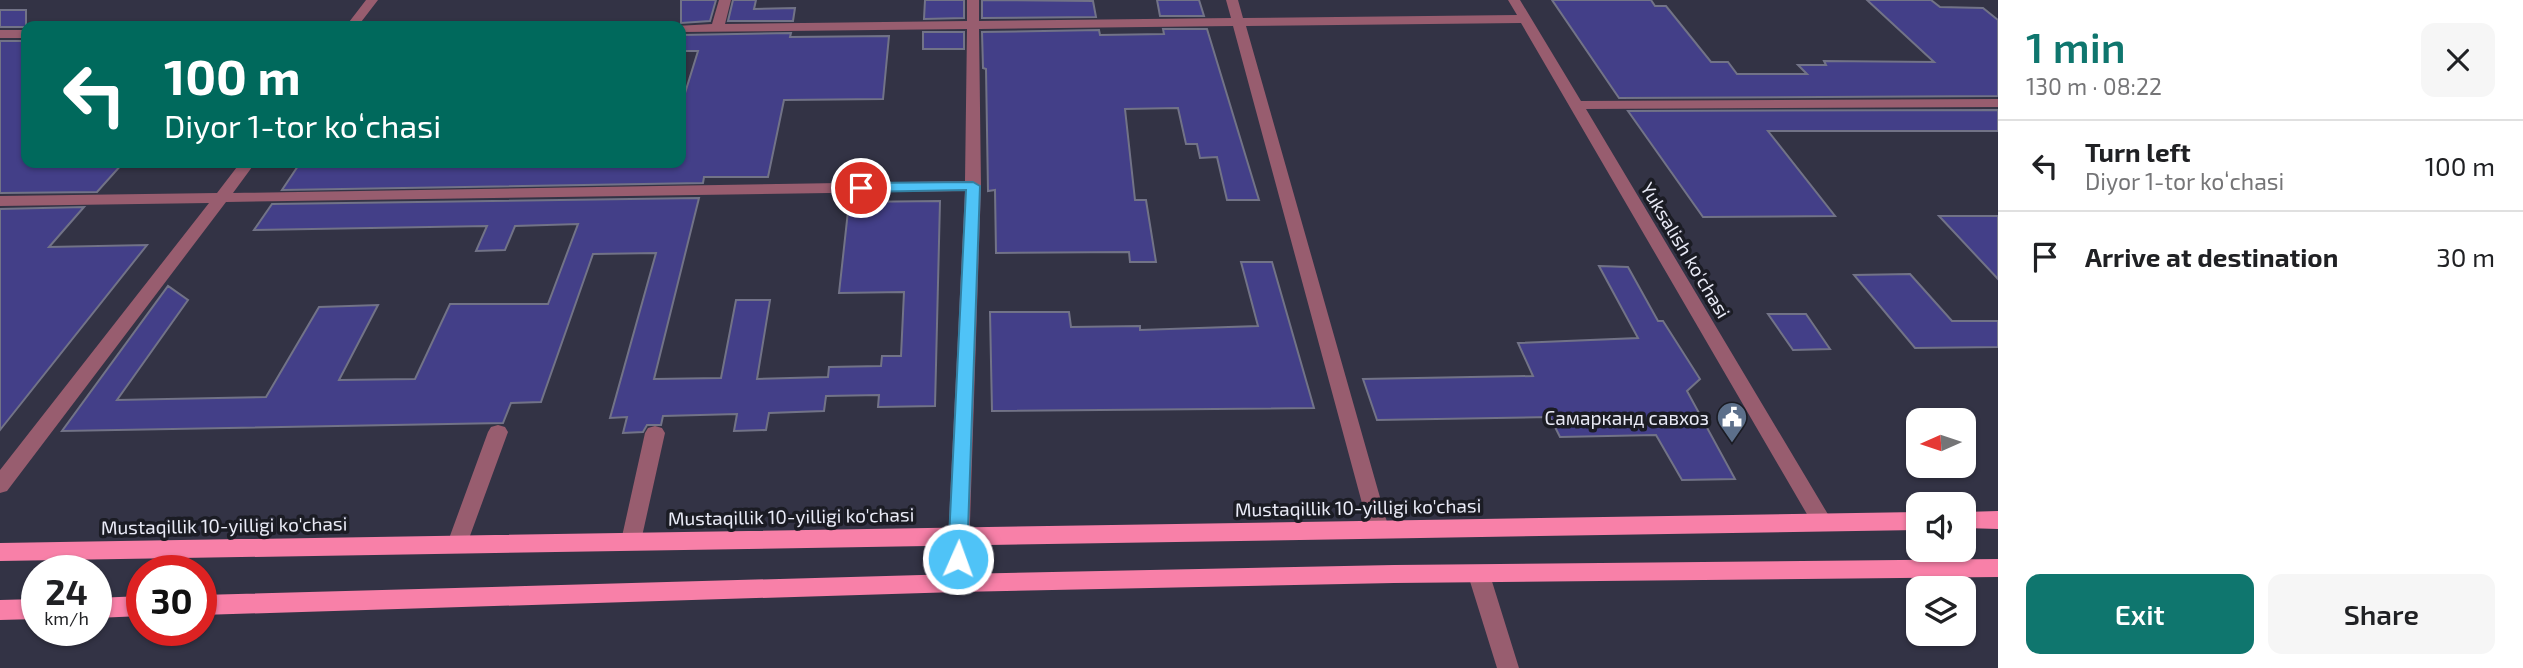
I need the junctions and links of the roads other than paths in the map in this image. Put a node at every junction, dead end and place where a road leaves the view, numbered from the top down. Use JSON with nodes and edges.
{"nodes":[{"id":1,"x":372,"y":0,"type":"edge"},
{"id":2,"x":725,"y":0,"type":"edge"},
{"id":3,"x":973,"y":0,"type":"edge"},
{"id":4,"x":1232,"y":0,"type":"edge"},
{"id":5,"x":1514,"y":0,"type":"edge"},
{"id":6,"x":1525,"y":19,"type":"junction"},
{"id":7,"x":356,"y":21,"type":"edge"},
{"id":8,"x":1239,"y":23,"type":"junction"},
{"id":9,"x":973,"y":26,"type":"junction"},
{"id":10,"x":686,"y":28,"type":"edge"},
{"id":11,"x":717,"y":28,"type":"junction"},
{"id":12,"x":0,"y":34,"type":"edge"},
{"id":13,"x":21,"y":34,"type":"edge"},
{"id":14,"x":1998,"y":103,"type":"edge"},
{"id":15,"x":1576,"y":105,"type":"junction"},
{"id":16,"x":244,"y":168,"type":"edge"},
{"id":17,"x":973,"y":186,"type":"junction"},
{"id":18,"x":220,"y":198,"type":"junction"},
{"id":19,"x":0,"y":201,"type":"edge"},
{"id":20,"x":498,"y":432,"type":"dead end"},
{"id":21,"x":655,"y":433,"type":"dead end"},
{"id":22,"x":0,"y":485,"type":"edge"},
{"id":23,"x":1976,"y":520,"type":"edge"},
{"id":24,"x":1998,"y":520,"type":"edge"},
{"id":25,"x":1906,"y":521,"type":"edge"},
{"id":26,"x":1822,"y":522,"type":"junction"},
{"id":27,"x":1379,"y":529,"type":"junction"},
{"id":28,"x":959,"y":536,"type":"junction"},
{"id":29,"x":631,"y":541,"type":"junction"},
{"id":30,"x":457,"y":544,"type":"junction"},
{"id":31,"x":0,"y":552,"type":"edge"},
{"id":32,"x":1998,"y":568,"type":"edge"},
{"id":33,"x":1479,"y":575,"type":"junction"},
{"id":34,"x":957,"y":583,"type":"junction"},
{"id":35,"x":217,"y":604,"type":"edge"},
{"id":36,"x":21,"y":609,"type":"edge"},
{"id":37,"x":0,"y":610,"type":"edge"},
{"id":38,"x":1508,"y":668,"type":"edge"}],
"edges":[{"from":1,"to":7,"type":"street"},
{"from":2,"to":11,"type":"street"},
{"from":3,"to":9,"type":"street"},
{"from":4,"to":8,"type":"street"},
{"from":5,"to":6,"type":"street","name":"Yuksalish ko'chasi"},
{"from":6,"to":8,"type":"street"},
{"from":6,"to":15,"type":"street","name":"Yuksalish ko'chasi"},
{"from":8,"to":9,"type":"street"},
{"from":8,"to":27,"type":"street"},
{"from":9,"to":11,"type":"street"},
{"from":9,"to":17,"type":"street"},
{"from":10,"to":11,"type":"street"},
{"from":12,"to":13,"type":"street"},
{"from":14,"to":15,"type":"street"},
{"from":15,"to":26,"type":"street","name":"Yuksalish ko'chasi"},
{"from":16,"to":18,"type":"street"},
{"from":17,"to":18,"type":"street"},
{"from":17,"to":28,"type":"street"},
{"from":18,"to":19,"type":"street"},
{"from":18,"to":22,"type":"street"},
{"from":20,"to":30,"type":"street"},
{"from":21,"to":29,"type":"street"},
{"from":23,"to":24,"type":"main road"},
{"from":25,"to":26,"type":"main road","name":"Mustaqillik 10-yilligi ko'chasi"},
{"from":26,"to":27,"type":"main road","name":"Mustaqillik 10-yilligi ko'chasi"},
{"from":27,"to":28,"type":"main road","name":"Mustaqillik 10-yilligi ko'chasi"},
{"from":28,"to":29,"type":"main road","name":"Mustaqillik 10-yilligi ko'chasi"},
{"from":28,"to":34,"type":"street"},
{"from":29,"to":30,"type":"main road","name":"Mustaqillik 10-yilligi ko'chasi"},
{"from":30,"to":31,"type":"main road","name":"Mustaqillik 10-yilligi ko'chasi"},
{"from":32,"to":33,"type":"main road"},
{"from":33,"to":34,"type":"main road"},
{"from":33,"to":38,"type":"street"},
{"from":34,"to":35,"type":"main road"},
{"from":36,"to":37,"type":"main road"}]}
